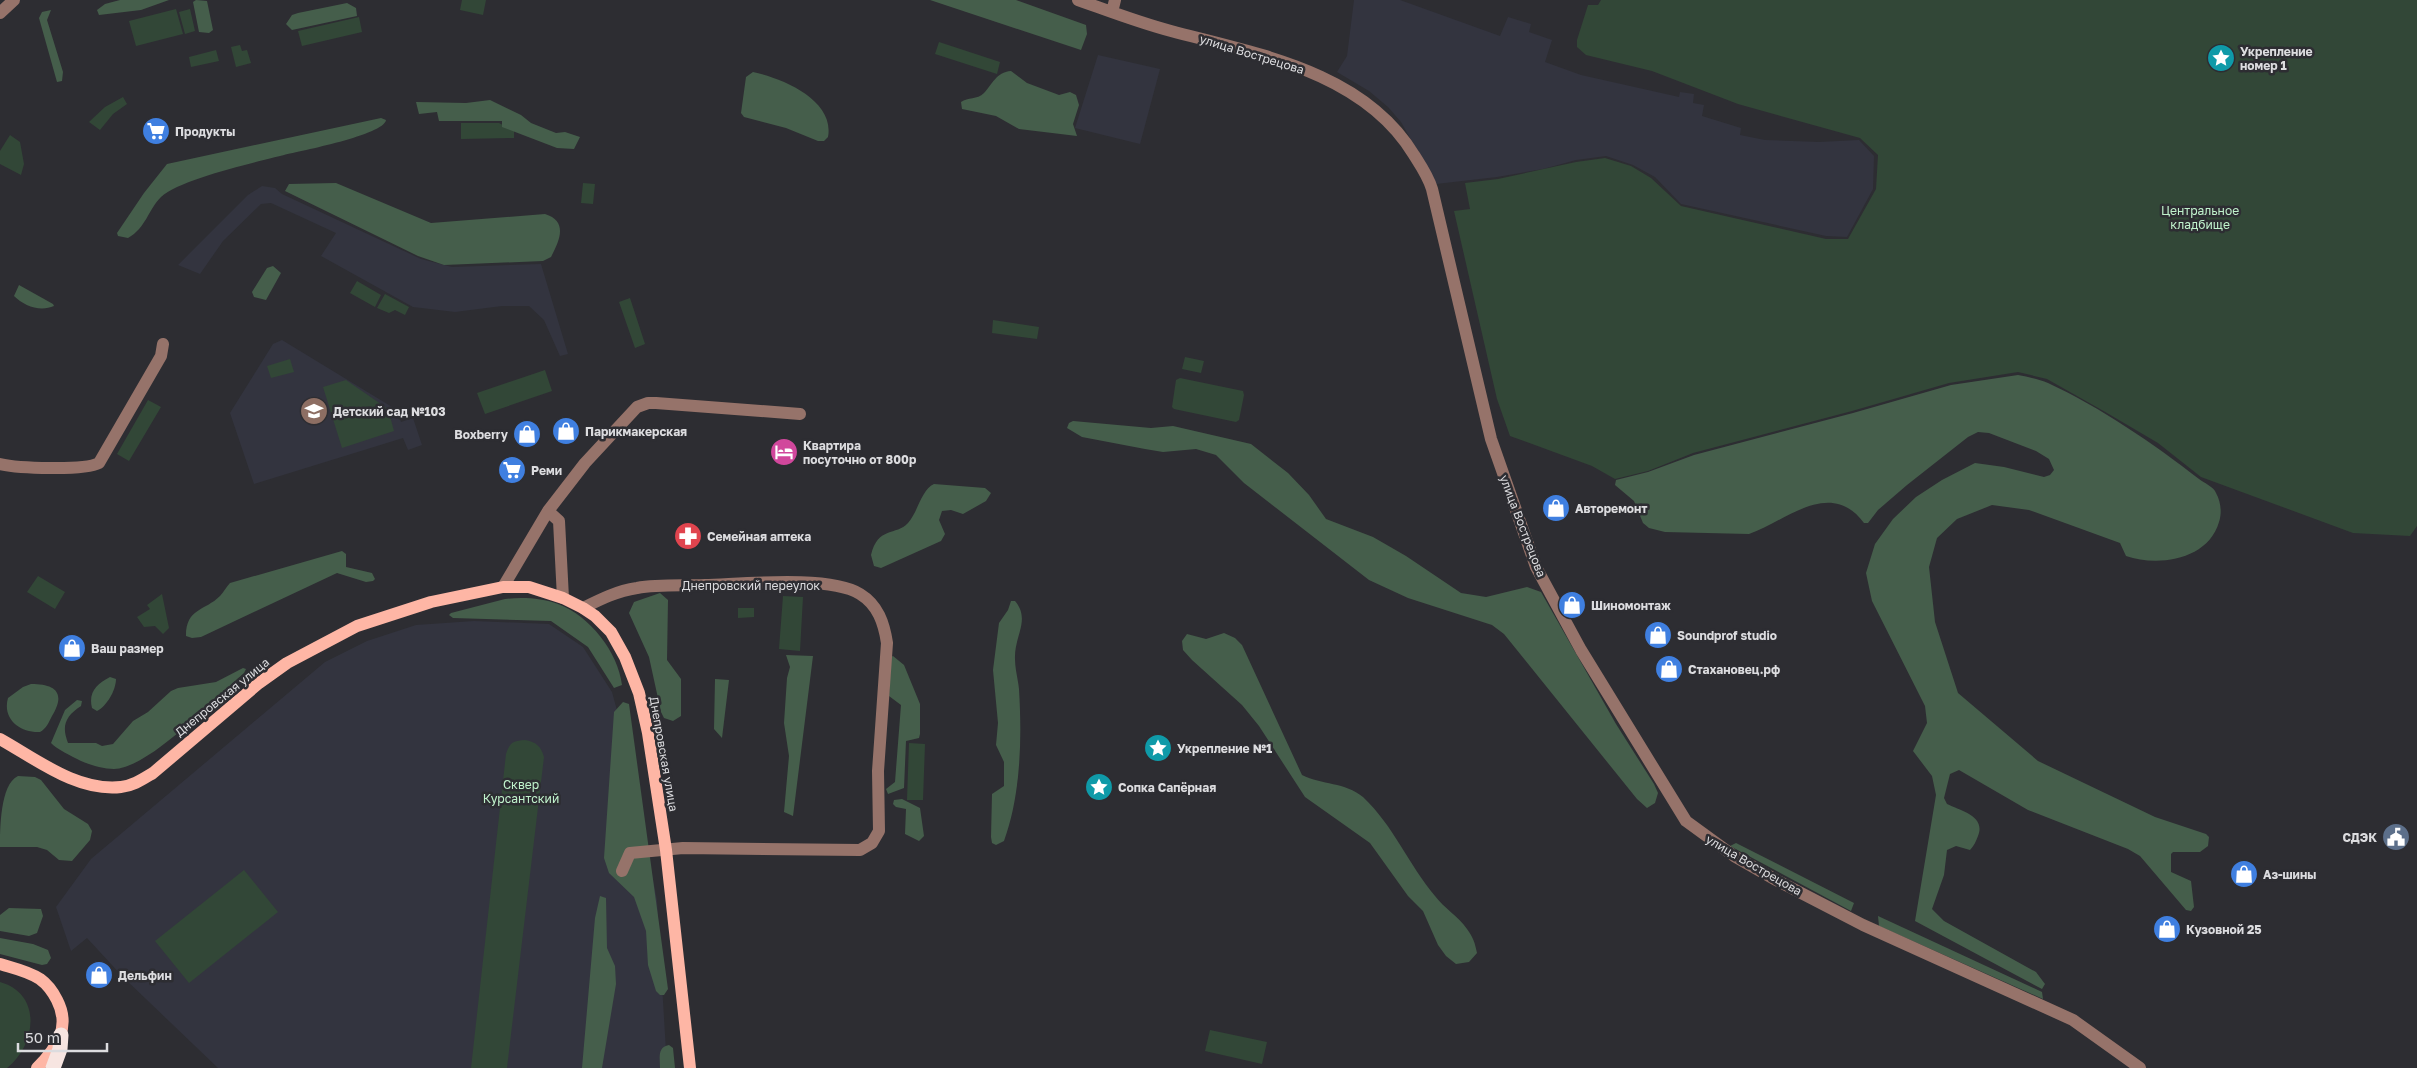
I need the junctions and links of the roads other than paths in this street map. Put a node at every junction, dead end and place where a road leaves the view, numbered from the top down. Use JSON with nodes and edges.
{"nodes":[{"id":1,"x":14,"y":0,"type":"edge"},
{"id":2,"x":1078,"y":0,"type":"edge"},
{"id":3,"x":1113,"y":6,"type":"edge"},
{"id":4,"x":0,"y":13,"type":"edge"},
{"id":5,"x":163,"y":344,"type":"dead end"},
{"id":6,"x":800,"y":414,"type":"dead end"},
{"id":7,"x":0,"y":464,"type":"edge"},
{"id":8,"x":548,"y":511,"type":"junction"},
{"id":9,"x":503,"y":587,"type":"junction"},
{"id":10,"x":563,"y":598,"type":"junction"},
{"id":11,"x":583,"y":608,"type":"junction"},
{"id":12,"x":0,"y":739,"type":"edge"},
{"id":13,"x":666,"y":850,"type":"junction"},
{"id":14,"x":622,"y":871,"type":"dead end"},
{"id":15,"x":0,"y":964,"type":"edge"},
{"id":16,"x":62,"y":1035,"type":"junction"},
{"id":17,"x":37,"y":1068,"type":"edge"},
{"id":18,"x":53,"y":1068,"type":"edge"},
{"id":19,"x":690,"y":1068,"type":"edge"},
{"id":20,"x":2140,"y":1068,"type":"edge"}],
"edges":[{"from":1,"to":4,"type":"street"},
{"from":2,"to":3,"type":"street","name":"улица Вострецова"},
{"from":3,"to":20,"type":"street","name":"улица Вострецова"},
{"from":5,"to":7,"type":"street"},
{"from":6,"to":8,"type":"street"},
{"from":8,"to":9,"type":"street"},
{"from":8,"to":10,"type":"street"},
{"from":9,"to":10,"type":"main road","name":"Днепровская улица"},
{"from":9,"to":12,"type":"main road","name":"Днепровская улица"},
{"from":10,"to":11,"type":"main road","name":"Днепровская улица"},
{"from":11,"to":13,"type":"main road","name":"Днепровская улица"},
{"from":11,"to":13,"type":"street","name":"Днепровский переулок"},
{"from":13,"to":14,"type":"street","name":"Днепровский переулок"},
{"from":13,"to":19,"type":"main road","name":"Днепровская улица"},
{"from":15,"to":16,"type":"main road"},
{"from":16,"to":17,"type":"main road"},
{"from":16,"to":18,"type":"highway"}]}
